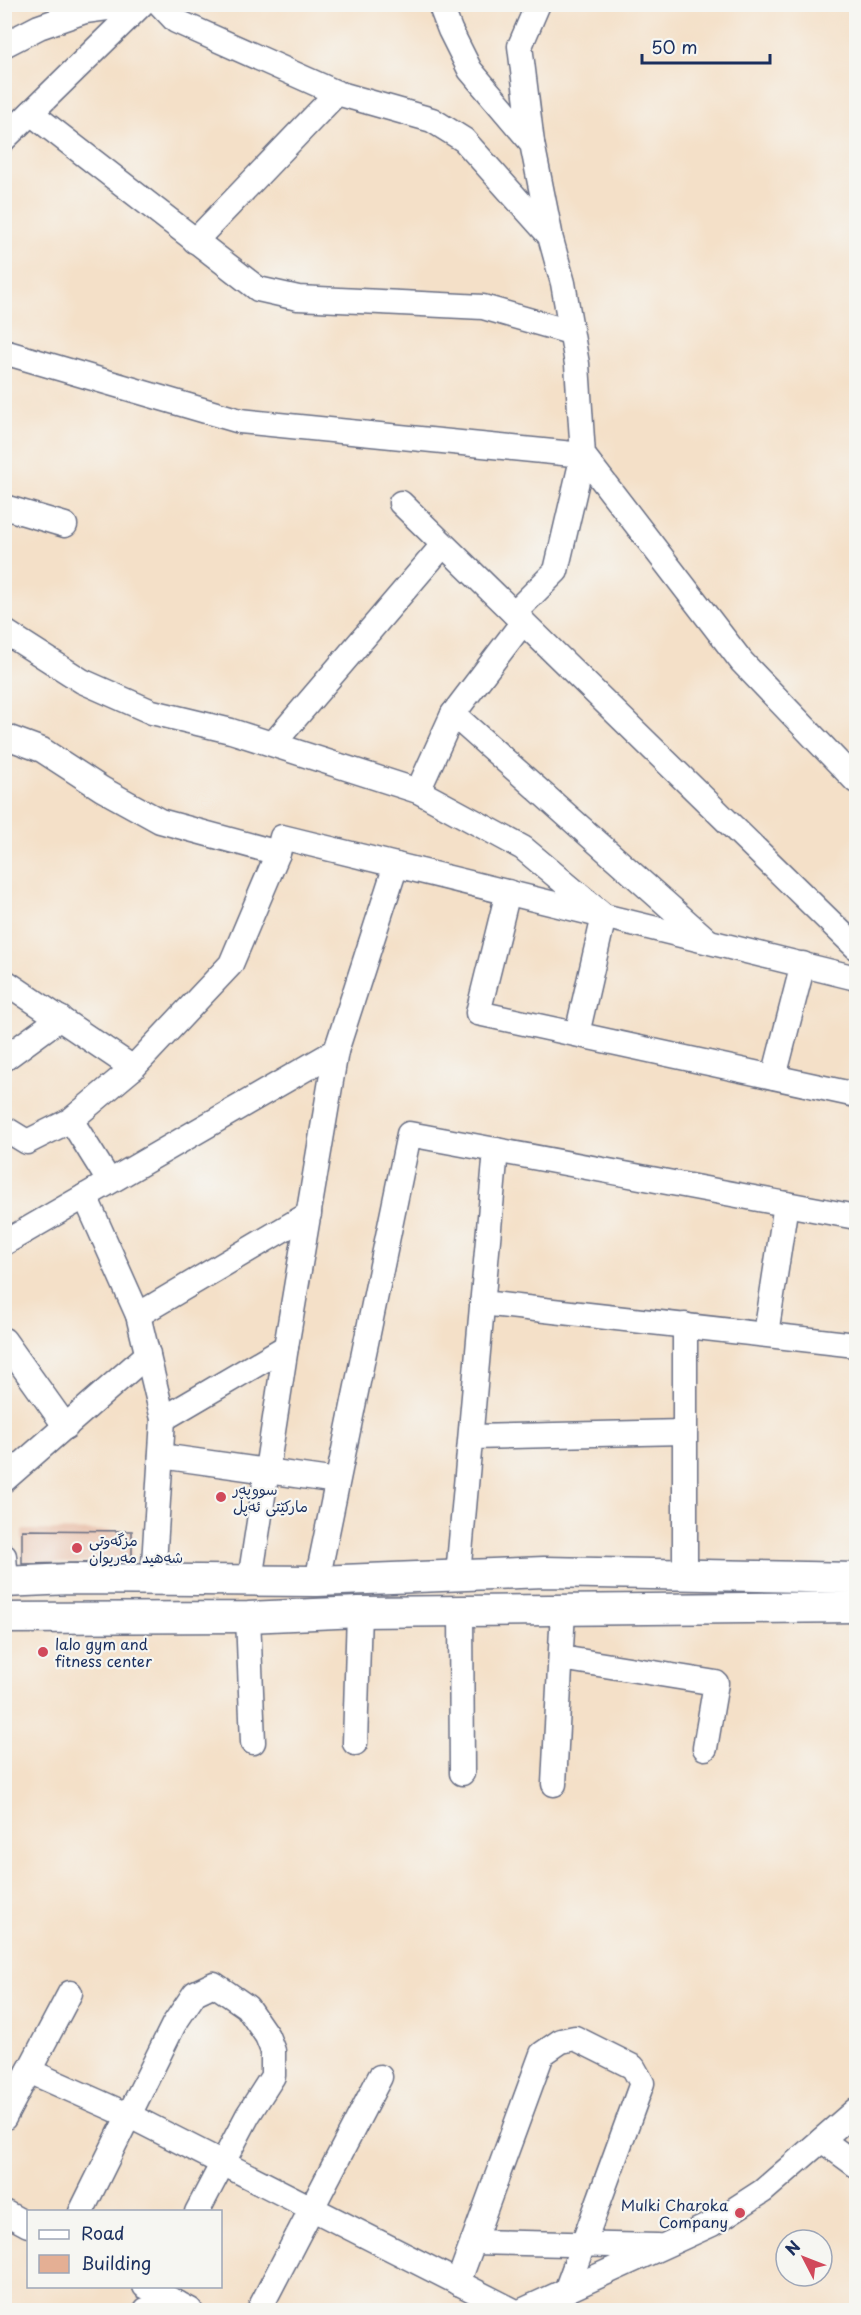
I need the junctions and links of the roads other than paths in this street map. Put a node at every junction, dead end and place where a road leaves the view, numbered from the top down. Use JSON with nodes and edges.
{"nodes":[{"id":1,"x":139,"y":4,"type":"edge"},
{"id":2,"x":160,"y":4,"type":"edge"},
{"id":3,"x":440,"y":4,"type":"edge"},
{"id":4,"x":538,"y":4,"type":"edge"},
{"id":5,"x":5,"y":45,"type":"edge"},
{"id":6,"x":4,"y":49,"type":"edge"},
{"id":7,"x":337,"y":93,"type":"junction"},
{"id":8,"x":31,"y":113,"type":"junction"},
{"id":9,"x":4,"y":139,"type":"edge"},
{"id":10,"x":532,"y":143,"type":"junction"},
{"id":11,"x":550,"y":236,"type":"junction"},
{"id":12,"x":195,"y":241,"type":"junction"},
{"id":13,"x":570,"y":332,"type":"junction"},
{"id":14,"x":4,"y":352,"type":"edge"},
{"id":15,"x":583,"y":454,"type":"junction"},
{"id":16,"x":401,"y":503,"type":"dead end"},
{"id":17,"x":4,"y":507,"type":"edge"},
{"id":18,"x":65,"y":525,"type":"dead end"},
{"id":19,"x":443,"y":545,"type":"junction"},
{"id":20,"x":518,"y":618,"type":"junction"},
{"id":21,"x":4,"y":631,"type":"edge"},
{"id":22,"x":453,"y":714,"type":"junction"},
{"id":23,"x":4,"y":736,"type":"edge"},
{"id":24,"x":273,"y":744,"type":"junction"},
{"id":25,"x":856,"y":781,"type":"edge"},
{"id":26,"x":418,"y":791,"type":"junction"},
{"id":27,"x":278,"y":854,"type":"junction"},
{"id":28,"x":396,"y":865,"type":"junction"},
{"id":29,"x":508,"y":892,"type":"junction"},
{"id":30,"x":604,"y":916,"type":"junction"},
{"id":31,"x":709,"y":942,"type":"junction"},
{"id":32,"x":856,"y":947,"type":"edge"},
{"id":33,"x":803,"y":964,"type":"junction"},
{"id":34,"x":856,"y":978,"type":"edge"},
{"id":35,"x":4,"y":981,"type":"edge"},
{"id":36,"x":60,"y":1018,"type":"junction"},
{"id":37,"x":577,"y":1034,"type":"junction"},
{"id":38,"x":336,"y":1051,"type":"junction"},
{"id":39,"x":4,"y":1059,"type":"edge"},
{"id":40,"x":133,"y":1068,"type":"junction"},
{"id":41,"x":774,"y":1077,"type":"junction"},
{"id":42,"x":856,"y":1095,"type":"edge"},
{"id":43,"x":71,"y":1120,"type":"junction"},
{"id":44,"x":4,"y":1128,"type":"edge"},
{"id":45,"x":496,"y":1150,"type":"junction"},
{"id":46,"x":109,"y":1181,"type":"junction"},
{"id":47,"x":85,"y":1196,"type":"junction"},
{"id":48,"x":786,"y":1204,"type":"junction"},
{"id":49,"x":309,"y":1214,"type":"junction"},
{"id":50,"x":856,"y":1217,"type":"edge"},
{"id":51,"x":4,"y":1243,"type":"edge"},
{"id":52,"x":482,"y":1303,"type":"junction"},
{"id":53,"x":138,"y":1315,"type":"junction"},
{"id":54,"x":684,"y":1325,"type":"junction"},
{"id":55,"x":766,"y":1334,"type":"junction"},
{"id":56,"x":4,"y":1340,"type":"edge"},
{"id":57,"x":856,"y":1345,"type":"edge"},
{"id":58,"x":286,"y":1347,"type":"junction"},
{"id":59,"x":148,"y":1354,"type":"junction"},
{"id":60,"x":163,"y":1419,"type":"junction"},
{"id":61,"x":66,"y":1427,"type":"junction"},
{"id":62,"x":683,"y":1432,"type":"junction"},
{"id":63,"x":471,"y":1437,"type":"junction"},
{"id":64,"x":161,"y":1456,"type":"junction"},
{"id":65,"x":267,"y":1471,"type":"junction"},
{"id":66,"x":4,"y":1480,"type":"edge"},
{"id":67,"x":337,"y":1481,"type":"junction"},
{"id":68,"x":5,"y":1574,"type":"edge"},
{"id":69,"x":458,"y":1575,"type":"junction"},
{"id":70,"x":685,"y":1575,"type":"junction"},
{"id":71,"x":788,"y":1577,"type":"junction"},
{"id":72,"x":856,"y":1578,"type":"edge"},
{"id":73,"x":153,"y":1580,"type":"junction"},
{"id":74,"x":250,"y":1580,"type":"junction"},
{"id":75,"x":317,"y":1581,"type":"junction"},
{"id":76,"x":787,"y":1606,"type":"junction"},
{"id":77,"x":856,"y":1607,"type":"edge"},
{"id":78,"x":563,"y":1610,"type":"junction"},
{"id":79,"x":461,"y":1611,"type":"junction"},
{"id":80,"x":359,"y":1612,"type":"junction"},
{"id":81,"x":248,"y":1617,"type":"junction"},
{"id":82,"x":4,"y":1618,"type":"edge"},
{"id":83,"x":561,"y":1658,"type":"junction"},
{"id":84,"x":253,"y":1742,"type":"dead end"},
{"id":85,"x":355,"y":1743,"type":"dead end"},
{"id":86,"x":705,"y":1748,"type":"dead end"},
{"id":87,"x":462,"y":1773,"type":"dead end"},
{"id":88,"x":554,"y":1784,"type":"dead end"},
{"id":89,"x":70,"y":1993,"type":"dead end"},
{"id":90,"x":29,"y":2071,"type":"junction"},
{"id":91,"x":380,"y":2077,"type":"dead end"},
{"id":92,"x":856,"y":2110,"type":"edge"},
{"id":93,"x":130,"y":2116,"type":"junction"},
{"id":94,"x":4,"y":2118,"type":"edge"},
{"id":95,"x":822,"y":2140,"type":"junction"},
{"id":96,"x":223,"y":2164,"type":"junction"},
{"id":97,"x":856,"y":2165,"type":"edge"},
{"id":98,"x":313,"y":2209,"type":"junction"},
{"id":99,"x":82,"y":2210,"type":"edge"},
{"id":100,"x":199,"y":2210,"type":"edge"},
{"id":101,"x":4,"y":2212,"type":"edge"},
{"id":102,"x":27,"y":2224,"type":"edge"},
{"id":103,"x":473,"y":2242,"type":"junction"},
{"id":104,"x":584,"y":2245,"type":"junction"},
{"id":105,"x":666,"y":2247,"type":"junction"},
{"id":106,"x":458,"y":2283,"type":"junction"},
{"id":107,"x":566,"y":2291,"type":"junction"},
{"id":108,"x":151,"y":2294,"type":"edge"},
{"id":109,"x":180,"y":2308,"type":"edge"},
{"id":110,"x":259,"y":2310,"type":"edge"},
{"id":111,"x":512,"y":2310,"type":"edge"},
{"id":112,"x":524,"y":2310,"type":"edge"}],
"edges":[{"from":1,"to":5,"type":"street"},
{"from":1,"to":8,"type":"street"},
{"from":2,"to":7,"type":"street"},
{"from":3,"to":10,"type":"street"},
{"from":4,"to":10,"type":"street"},
{"from":5,"to":6,"type":"street"},
{"from":7,"to":11,"type":"street"},
{"from":7,"to":12,"type":"street"},
{"from":8,"to":9,"type":"street"},
{"from":8,"to":12,"type":"street"},
{"from":10,"to":11,"type":"street"},
{"from":11,"to":13,"type":"street"},
{"from":12,"to":13,"type":"street"},
{"from":13,"to":15,"type":"street"},
{"from":14,"to":15,"type":"street"},
{"from":15,"to":20,"type":"street"},
{"from":15,"to":25,"type":"street"},
{"from":16,"to":19,"type":"street"},
{"from":17,"to":18,"type":"street"},
{"from":19,"to":20,"type":"street"},
{"from":19,"to":24,"type":"street"},
{"from":20,"to":22,"type":"street"},
{"from":20,"to":32,"type":"street"},
{"from":21,"to":24,"type":"street"},
{"from":22,"to":26,"type":"street"},
{"from":22,"to":31,"type":"street"},
{"from":23,"to":27,"type":"street"},
{"from":24,"to":26,"type":"street"},
{"from":26,"to":30,"type":"street"},
{"from":27,"to":28,"type":"street"},
{"from":27,"to":40,"type":"street"},
{"from":28,"to":29,"type":"street"},
{"from":28,"to":38,"type":"street"},
{"from":29,"to":30,"type":"street"},
{"from":29,"to":37,"type":"street"},
{"from":30,"to":31,"type":"street"},
{"from":30,"to":37,"type":"street"},
{"from":31,"to":33,"type":"street"},
{"from":33,"to":34,"type":"street"},
{"from":33,"to":41,"type":"street"},
{"from":35,"to":36,"type":"street"},
{"from":36,"to":39,"type":"street"},
{"from":36,"to":40,"type":"street"},
{"from":37,"to":41,"type":"street"},
{"from":38,"to":46,"type":"street"},
{"from":38,"to":49,"type":"street"},
{"from":40,"to":43,"type":"street"},
{"from":41,"to":42,"type":"street"},
{"from":43,"to":44,"type":"street"},
{"from":43,"to":46,"type":"street"},
{"from":45,"to":48,"type":"street"},
{"from":45,"to":52,"type":"street"},
{"from":45,"to":67,"type":"street"},
{"from":46,"to":47,"type":"street"},
{"from":47,"to":51,"type":"street"},
{"from":47,"to":53,"type":"street"},
{"from":48,"to":50,"type":"street"},
{"from":48,"to":55,"type":"street"},
{"from":49,"to":53,"type":"street"},
{"from":49,"to":58,"type":"street"},
{"from":52,"to":54,"type":"street"},
{"from":52,"to":63,"type":"street"},
{"from":53,"to":59,"type":"street"},
{"from":54,"to":55,"type":"street"},
{"from":54,"to":62,"type":"street"},
{"from":55,"to":57,"type":"street"},
{"from":56,"to":61,"type":"street"},
{"from":58,"to":60,"type":"street"},
{"from":58,"to":65,"type":"street"},
{"from":59,"to":60,"type":"street"},
{"from":59,"to":61,"type":"street"},
{"from":60,"to":64,"type":"street"},
{"from":61,"to":66,"type":"street"},
{"from":62,"to":63,"type":"street"},
{"from":62,"to":70,"type":"street"},
{"from":63,"to":69,"type":"street"},
{"from":64,"to":65,"type":"street"},
{"from":64,"to":73,"type":"street"},
{"from":65,"to":67,"type":"street"},
{"from":65,"to":74,"type":"street"},
{"from":67,"to":75,"type":"street"},
{"from":68,"to":73,"type":"main road"},
{"from":69,"to":70,"type":"main road"},
{"from":69,"to":75,"type":"main road"},
{"from":70,"to":71,"type":"main road"},
{"from":71,"to":72,"type":"main road"},
{"from":71,"to":76,"type":"main road"},
{"from":73,"to":74,"type":"main road"},
{"from":74,"to":75,"type":"main road"},
{"from":76,"to":77,"type":"main road"},
{"from":76,"to":78,"type":"main road"},
{"from":78,"to":79,"type":"main road"},
{"from":78,"to":83,"type":"street"},
{"from":79,"to":80,"type":"main road"},
{"from":79,"to":87,"type":"street"},
{"from":80,"to":81,"type":"main road"},
{"from":80,"to":85,"type":"street"},
{"from":81,"to":82,"type":"main road"},
{"from":81,"to":84,"type":"street"},
{"from":83,"to":86,"type":"street"},
{"from":83,"to":88,"type":"street"},
{"from":89,"to":90,"type":"street"},
{"from":90,"to":93,"type":"street"},
{"from":90,"to":94,"type":"street"},
{"from":91,"to":98,"type":"street"},
{"from":92,"to":95,"type":"street"},
{"from":93,"to":96,"type":"street"},
{"from":93,"to":96,"type":"street"},
{"from":93,"to":99,"type":"street"},
{"from":95,"to":97,"type":"street"},
{"from":95,"to":105,"type":"street"},
{"from":96,"to":98,"type":"street"},
{"from":96,"to":100,"type":"street"},
{"from":98,"to":106,"type":"street"},
{"from":98,"to":110,"type":"street"},
{"from":101,"to":102,"type":"street"},
{"from":103,"to":104,"type":"street"},
{"from":103,"to":104,"type":"street"},
{"from":103,"to":106,"type":"street"},
{"from":104,"to":105,"type":"street"},
{"from":104,"to":107,"type":"street"},
{"from":105,"to":107,"type":"street"},
{"from":106,"to":111,"type":"street"},
{"from":107,"to":112,"type":"street"},
{"from":108,"to":109,"type":"street"}]}
